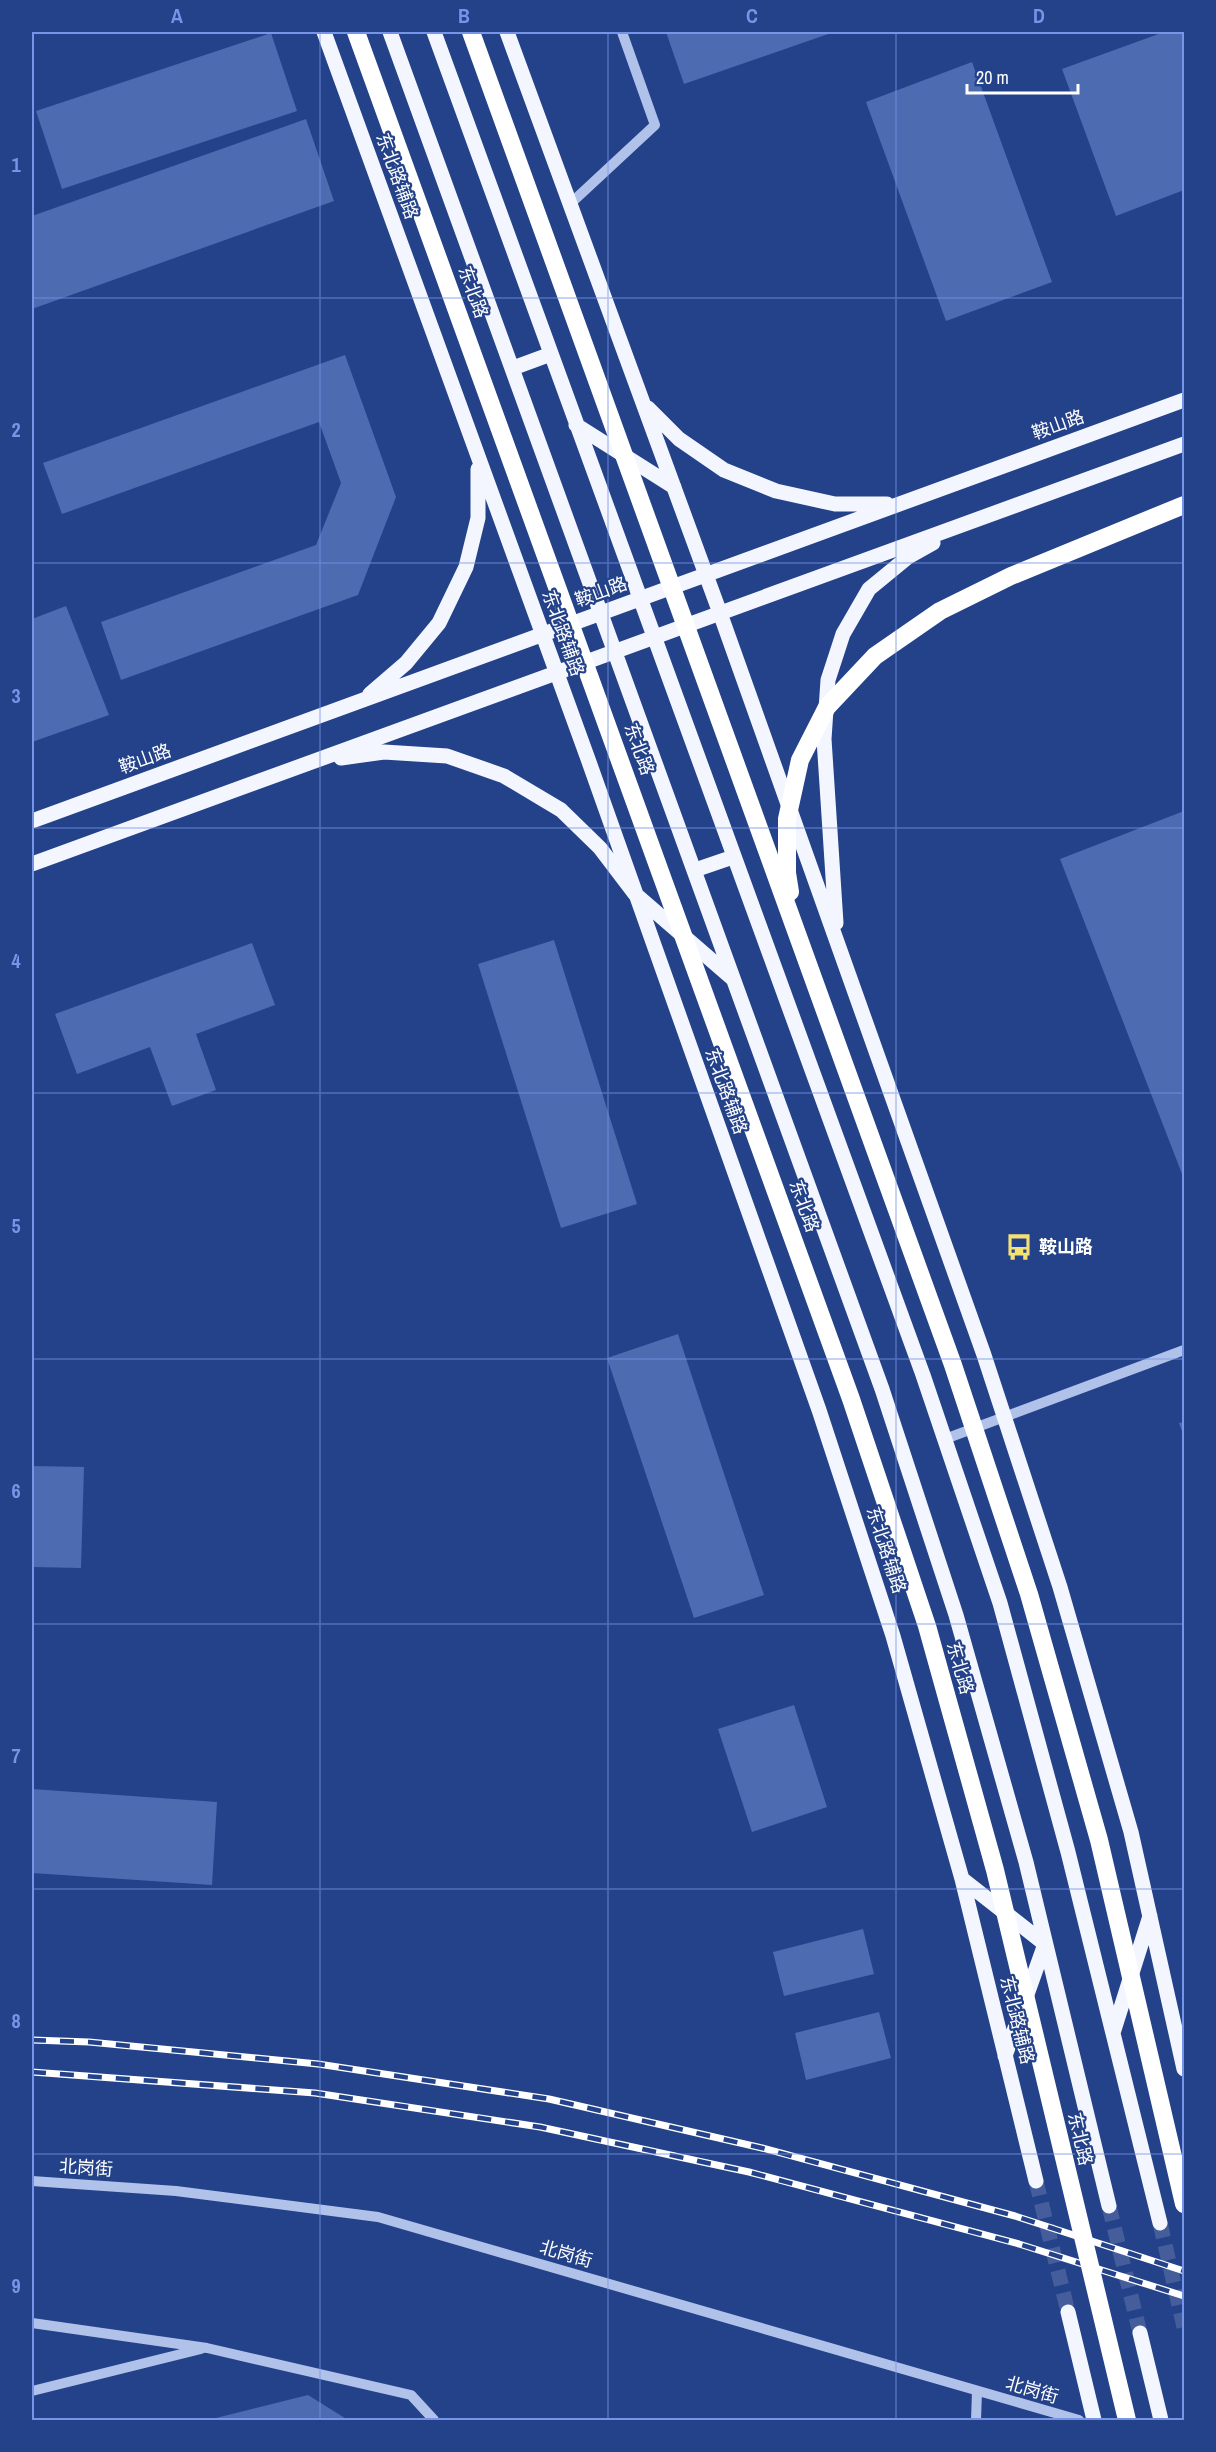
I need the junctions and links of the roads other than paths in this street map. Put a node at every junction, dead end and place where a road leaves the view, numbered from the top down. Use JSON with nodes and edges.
{"nodes":[{"id":1,"x":324,"y":32,"type":"edge"},
{"id":2,"x":356,"y":32,"type":"edge"},
{"id":3,"x":390,"y":32,"type":"edge"},
{"id":4,"x":434,"y":32,"type":"edge"},
{"id":5,"x":471,"y":32,"type":"edge"},
{"id":6,"x":507,"y":32,"type":"edge"},
{"id":7,"x":622,"y":32,"type":"edge"},
{"id":8,"x":570,"y":204,"type":"junction"},
{"id":9,"x":551,"y":354,"type":"junction"},
{"id":10,"x":513,"y":368,"type":"junction"},
{"id":11,"x":1185,"y":400,"type":"edge"},
{"id":12,"x":643,"y":404,"type":"junction"},
{"id":13,"x":576,"y":425,"type":"junction"},
{"id":14,"x":1185,"y":444,"type":"edge"},
{"id":15,"x":478,"y":457,"type":"junction"},
{"id":16,"x":674,"y":487,"type":"junction"},
{"id":17,"x":899,"y":504,"type":"junction"},
{"id":18,"x":1185,"y":505,"type":"edge"},
{"id":19,"x":968,"y":523,"type":"junction"},
{"id":20,"x":706,"y":575,"type":"junction"},
{"id":21,"x":640,"y":599,"type":"junction"},
{"id":22,"x":602,"y":613,"type":"junction"},
{"id":23,"x":720,"y":613,"type":"junction"},
{"id":24,"x":543,"y":634,"type":"junction"},
{"id":25,"x":653,"y":637,"type":"junction"},
{"id":26,"x":615,"y":651,"type":"junction"},
{"id":27,"x":556,"y":672,"type":"junction"},
{"id":28,"x":361,"y":701,"type":"junction"},
{"id":29,"x":314,"y":761,"type":"junction"},
{"id":30,"x":32,"y":821,"type":"edge"},
{"id":31,"x":733,"y":857,"type":"junction"},
{"id":32,"x":32,"y":864,"type":"edge"},
{"id":33,"x":695,"y":870,"type":"junction"},
{"id":34,"x":635,"y":894,"type":"junction"},
{"id":35,"x":797,"y":932,"type":"junction"},
{"id":36,"x":837,"y":941,"type":"junction"},
{"id":37,"x":734,"y":979,"type":"junction"},
{"id":38,"x":1185,"y":1350,"type":"edge"},
{"id":39,"x":1004,"y":1417,"type":"junction"},
{"id":40,"x":945,"y":1439,"type":"junction"},
{"id":41,"x":962,"y":1879,"type":"junction"},
{"id":42,"x":1150,"y":1915,"type":"junction"},
{"id":43,"x":1046,"y":1944,"type":"junction"},
{"id":44,"x":1113,"y":2033,"type":"junction"},
{"id":45,"x":1005,"y":2056,"type":"junction"},
{"id":46,"x":1185,"y":2069,"type":"edge"},
{"id":47,"x":32,"y":2181,"type":"edge"},
{"id":48,"x":1036,"y":2181,"type":"tunnel mouth"},
{"id":49,"x":1185,"y":2204,"type":"edge"},
{"id":50,"x":1109,"y":2206,"type":"tunnel mouth"},
{"id":51,"x":1160,"y":2223,"type":"tunnel mouth"},
{"id":52,"x":1068,"y":2312,"type":"tunnel mouth"},
{"id":53,"x":32,"y":2323,"type":"edge"},
{"id":54,"x":1140,"y":2333,"type":"tunnel mouth"},
{"id":55,"x":207,"y":2348,"type":"junction"},
{"id":56,"x":32,"y":2391,"type":"edge"},
{"id":57,"x":977,"y":2391,"type":"junction"},
{"id":58,"x":434,"y":2421,"type":"edge"},
{"id":59,"x":976,"y":2421,"type":"edge"},
{"id":60,"x":1079,"y":2421,"type":"edge"},
{"id":61,"x":1094,"y":2421,"type":"edge"},
{"id":62,"x":1127,"y":2421,"type":"edge"},
{"id":63,"x":1161,"y":2421,"type":"edge"}],
"edges":[{"from":1,"to":15,"type":"main road","name":"东北路辅路"},
{"from":2,"to":62,"type":"highway","name":"东北路","bridge":true},
{"from":3,"to":10,"type":"main road","name":"东北路"},
{"from":4,"to":9,"type":"main road"},
{"from":5,"to":35,"type":"highway","bridge":true},
{"from":6,"to":8,"type":"main road"},
{"from":7,"to":8,"type":"street"},
{"from":8,"to":12,"type":"main road"},
{"from":9,"to":10,"type":"main road"},
{"from":9,"to":13,"type":"main road"},
{"from":10,"to":22,"type":"main road","name":"东北路"},
{"from":11,"to":17,"type":"main road","name":"鞍山路"},
{"from":12,"to":16,"type":"main road"},
{"from":12,"to":17,"type":"main road"},
{"from":13,"to":16,"type":"main road"},
{"from":13,"to":21,"type":"main road"},
{"from":14,"to":19,"type":"main road"},
{"from":15,"to":24,"type":"main road","name":"东北路辅路"},
{"from":15,"to":28,"type":"main road"},
{"from":16,"to":20,"type":"main road"},
{"from":17,"to":20,"type":"main road","name":"鞍山路"},
{"from":18,"to":35,"type":"highway","bridge":true},
{"from":19,"to":23,"type":"main road"},
{"from":19,"to":36,"type":"main road"},
{"from":20,"to":21,"type":"main road","name":"鞍山路"},
{"from":20,"to":23,"type":"main road"},
{"from":21,"to":22,"type":"main road","name":"鞍山路"},
{"from":21,"to":25,"type":"main road"},
{"from":22,"to":24,"type":"main road","name":"鞍山路"},
{"from":22,"to":26,"type":"main road","name":"东北路"},
{"from":23,"to":25,"type":"main road"},
{"from":23,"to":36,"type":"main road"},
{"from":24,"to":27,"type":"main road","name":"东北路辅路"},
{"from":24,"to":28,"type":"main road","name":"鞍山路"},
{"from":25,"to":26,"type":"main road"},
{"from":25,"to":31,"type":"main road"},
{"from":26,"to":27,"type":"main road"},
{"from":26,"to":33,"type":"main road","name":"东北路"},
{"from":27,"to":29,"type":"main road"},
{"from":27,"to":34,"type":"main road","name":"东北路辅路"},
{"from":28,"to":30,"type":"main road","name":"鞍山路"},
{"from":29,"to":32,"type":"main road"},
{"from":29,"to":34,"type":"main road"},
{"from":31,"to":33,"type":"main road"},
{"from":31,"to":40,"type":"main road"},
{"from":33,"to":37,"type":"main road","name":"东北路"},
{"from":34,"to":37,"type":"main road"},
{"from":34,"to":41,"type":"main road","name":"东北路辅路"},
{"from":35,"to":49,"type":"highway","bridge":true},
{"from":36,"to":39,"type":"main road"},
{"from":37,"to":43,"type":"main road","name":"东北路"},
{"from":38,"to":39,"type":"street"},
{"from":39,"to":40,"type":"street"},
{"from":39,"to":42,"type":"main road"},
{"from":40,"to":44,"type":"main road"},
{"from":41,"to":43,"type":"main road"},
{"from":41,"to":45,"type":"main road","name":"东北路辅路"},
{"from":42,"to":44,"type":"main road"},
{"from":42,"to":46,"type":"main road"},
{"from":43,"to":45,"type":"main road"},
{"from":43,"to":50,"type":"main road","name":"东北路"},
{"from":44,"to":51,"type":"main road"},
{"from":45,"to":48,"type":"main road","name":"东北路辅路"},
{"from":47,"to":57,"type":"street","name":"北岗街"},
{"from":52,"to":61,"type":"main road"},
{"from":53,"to":55,"type":"street"},
{"from":54,"to":63,"type":"main road"},
{"from":55,"to":56,"type":"street"},
{"from":55,"to":58,"type":"street"},
{"from":57,"to":59,"type":"street"},
{"from":57,"to":60,"type":"street","name":"北岗街"}]}
